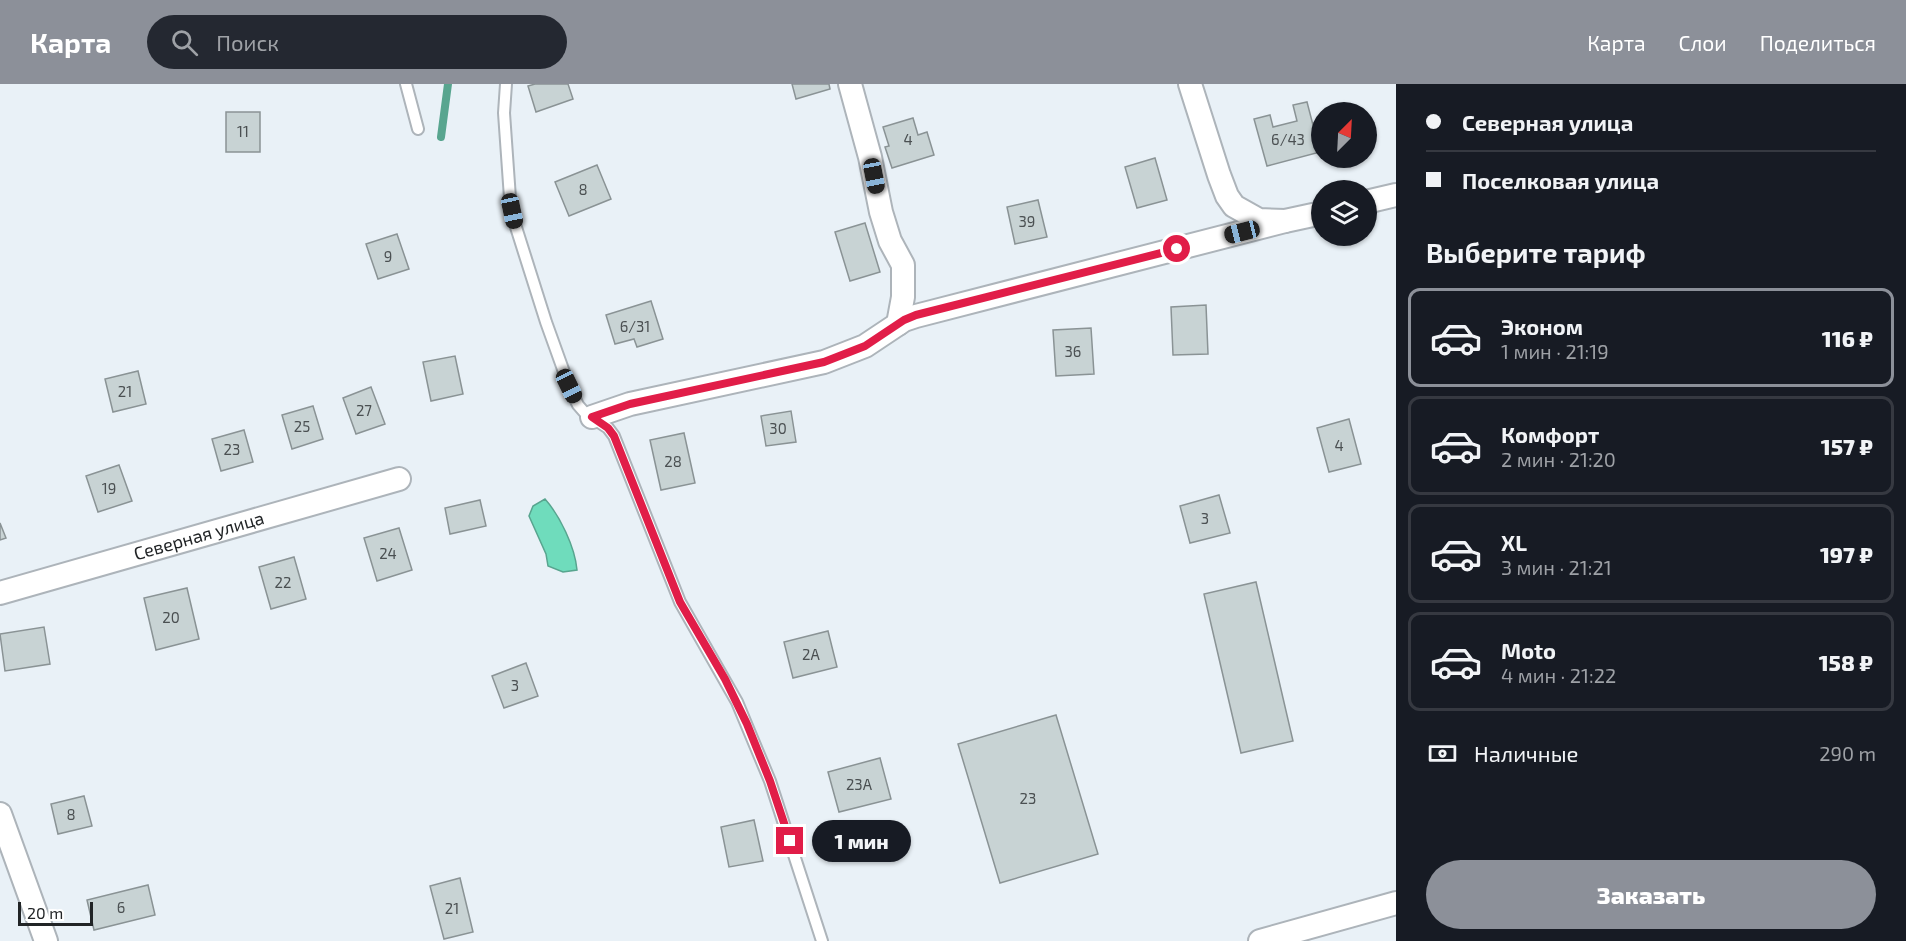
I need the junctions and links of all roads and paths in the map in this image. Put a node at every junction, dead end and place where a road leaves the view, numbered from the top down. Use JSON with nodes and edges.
{"nodes":[{"id":1,"x":406,"y":84,"type":"edge"},
{"id":2,"x":506,"y":84,"type":"edge"},
{"id":3,"x":850,"y":84,"type":"edge"},
{"id":4,"x":1190,"y":84,"type":"edge"},
{"id":5,"x":418,"y":129,"type":"dead end"},
{"id":6,"x":1396,"y":195,"type":"edge"},
{"id":7,"x":1377,"y":199,"type":"edge"},
{"id":8,"x":1311,"y":215,"type":"edge"},
{"id":9,"x":1285,"y":221,"type":"junction"},
{"id":10,"x":898,"y":324,"type":"junction"},
{"id":11,"x":592,"y":417,"type":"junction"},
{"id":12,"x":399,"y":479,"type":"dead end"},
{"id":13,"x":0,"y":593,"type":"edge"},
{"id":14,"x":0,"y":814,"type":"edge"},
{"id":15,"x":1396,"y":903,"type":"edge"},
{"id":16,"x":46,"y":941,"type":"edge"},
{"id":17,"x":822,"y":941,"type":"edge"},
{"id":18,"x":1260,"y":941,"type":"edge"}],
"edges":[{"from":1,"to":5,"type":"lane"},
{"from":2,"to":11,"type":"lane"},
{"from":3,"to":10,"type":"street"},
{"from":4,"to":9,"type":"street"},
{"from":6,"to":7,"type":"street"},
{"from":8,"to":9,"type":"street"},
{"from":9,"to":10,"type":"street"},
{"from":10,"to":11,"type":"street"},
{"from":11,"to":17,"type":"lane"},
{"from":12,"to":13,"type":"street","name":"Северная улица"},
{"from":14,"to":16,"type":"street"},
{"from":15,"to":18,"type":"street"}]}
